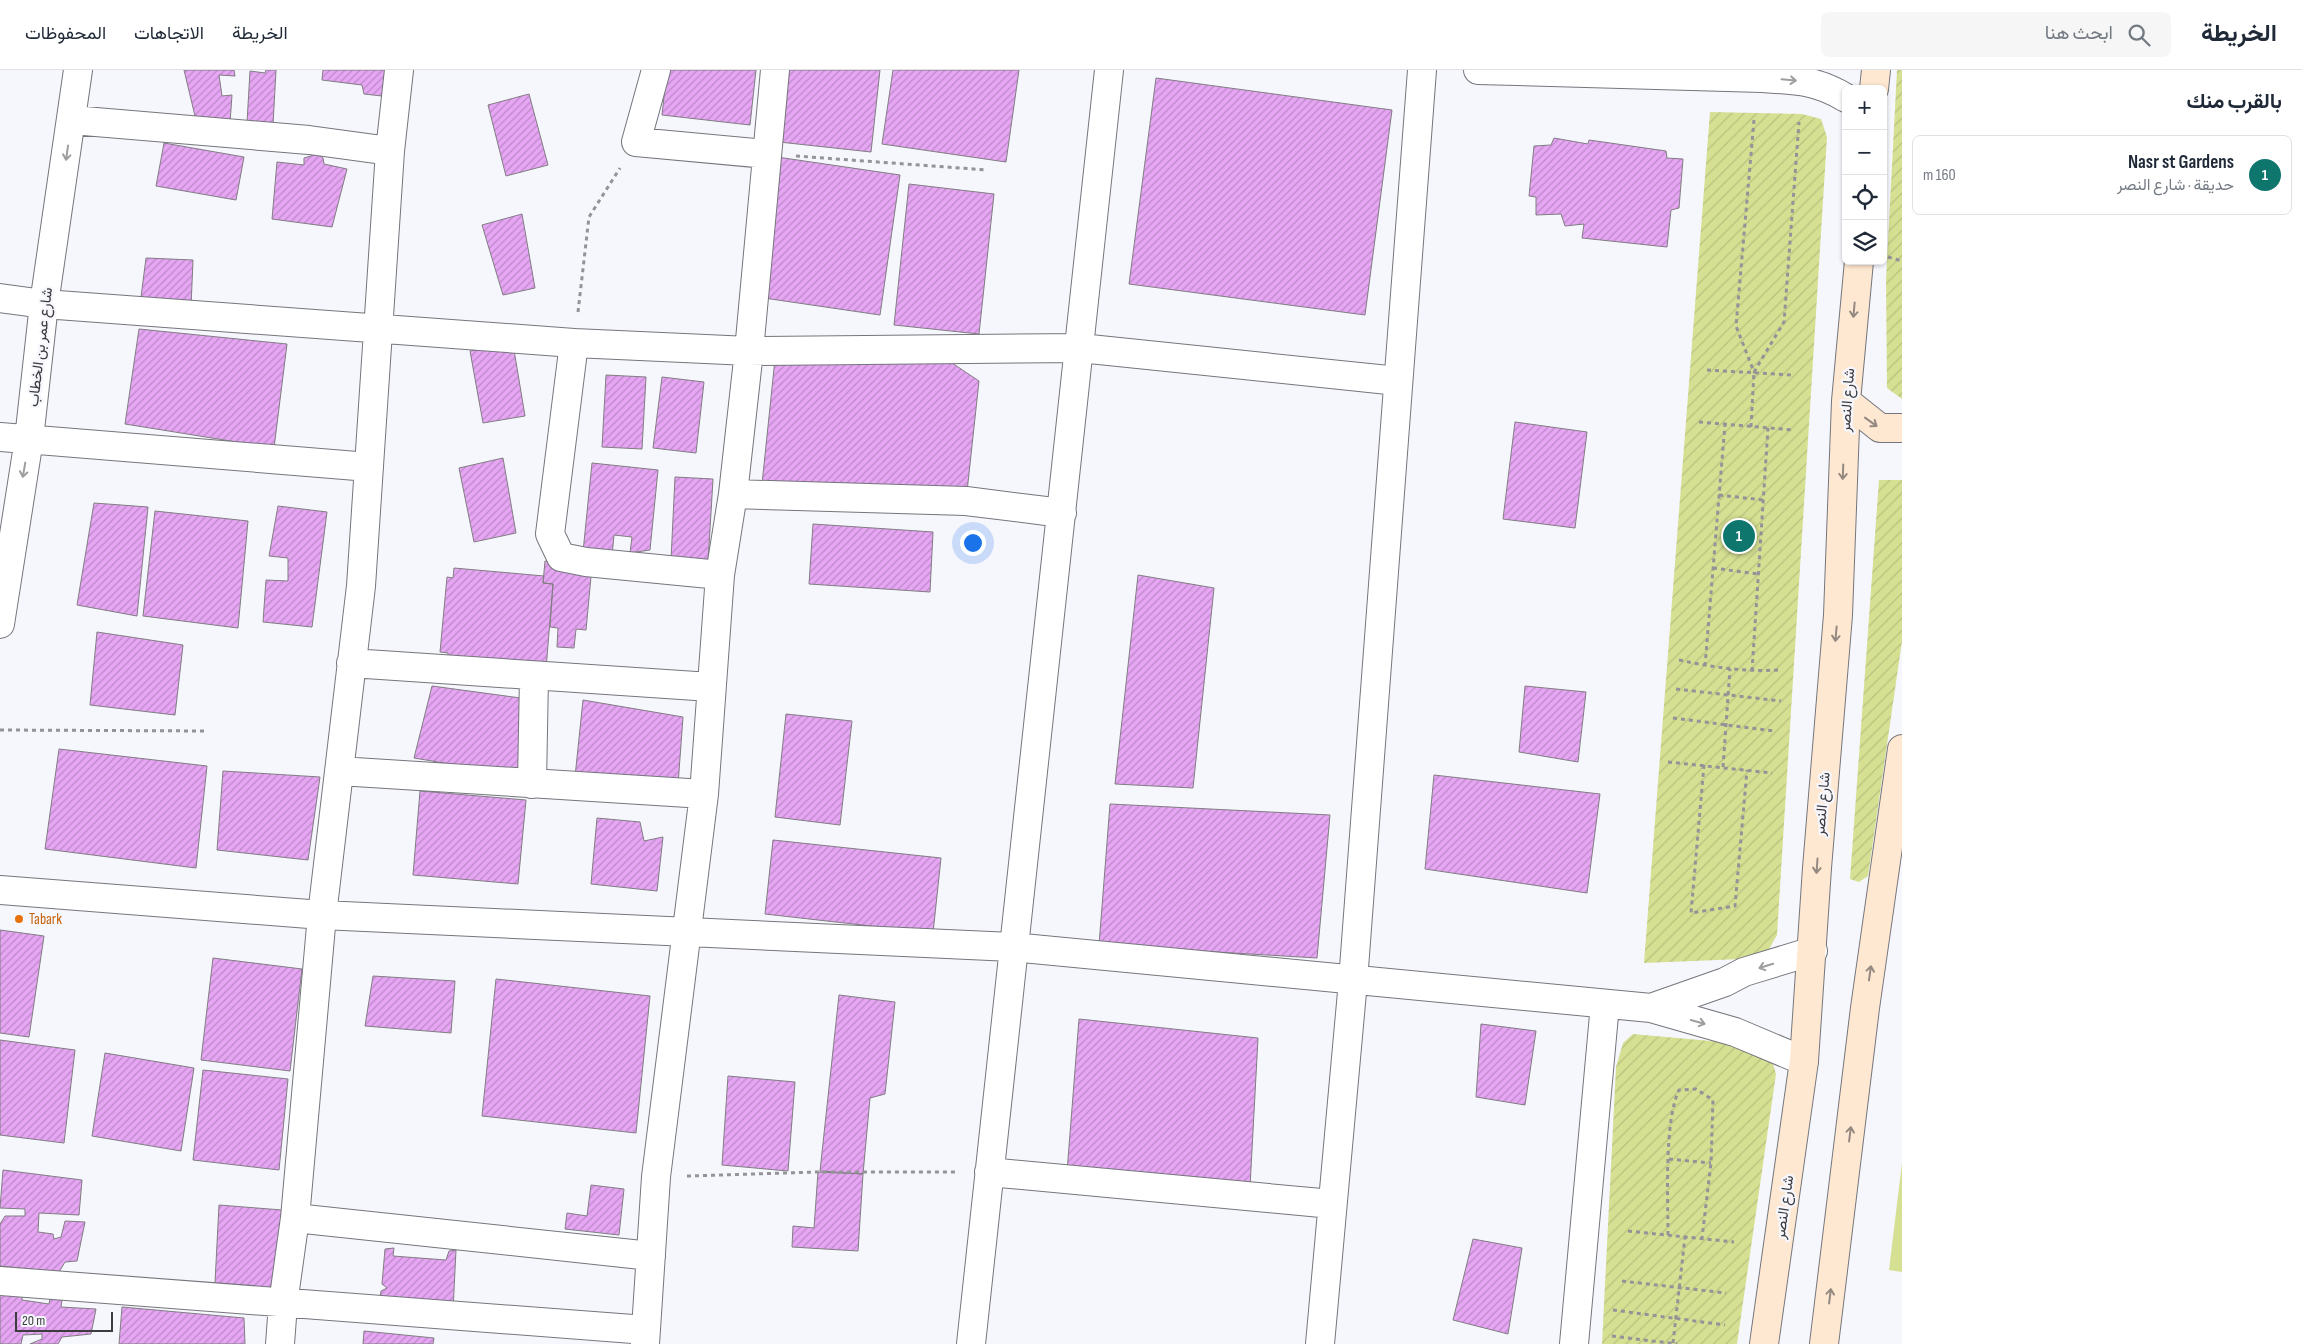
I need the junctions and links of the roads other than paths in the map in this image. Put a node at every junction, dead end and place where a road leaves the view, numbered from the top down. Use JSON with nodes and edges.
{"nodes":[{"id":1,"x":78,"y":70,"type":"edge"},
{"id":2,"x":399,"y":70,"type":"edge"},
{"id":3,"x":656,"y":70,"type":"edge"},
{"id":4,"x":774,"y":70,"type":"edge"},
{"id":5,"x":1109,"y":70,"type":"edge"},
{"id":6,"x":1422,"y":70,"type":"edge"},
{"id":7,"x":1478,"y":70,"type":"edge"},
{"id":8,"x":1876,"y":70,"type":"edge"},
{"id":9,"x":1874,"y":85,"type":"edge"},
{"id":10,"x":1842,"y":96,"type":"edge"},
{"id":11,"x":72,"y":120,"type":"junction"},
{"id":12,"x":390,"y":151,"type":"junction"},
{"id":13,"x":766,"y":154,"type":"junction"},
{"id":14,"x":1859,"y":265,"type":"edge"},
{"id":15,"x":0,"y":298,"type":"edge"},
{"id":16,"x":44,"y":304,"type":"junction"},
{"id":17,"x":379,"y":328,"type":"junction"},
{"id":18,"x":574,"y":343,"type":"junction"},
{"id":19,"x":1080,"y":348,"type":"junction"},
{"id":20,"x":749,"y":351,"type":"junction"},
{"id":21,"x":1398,"y":381,"type":"junction"},
{"id":22,"x":1846,"y":401,"type":"junction"},
{"id":23,"x":1902,"y":428,"type":"edge"},
{"id":24,"x":0,"y":437,"type":"edge"},
{"id":25,"x":29,"y":439,"type":"junction"},
{"id":26,"x":369,"y":467,"type":"junction"},
{"id":27,"x":733,"y":494,"type":"junction"},
{"id":28,"x":1062,"y":512,"type":"junction"},
{"id":29,"x":5,"y":548,"type":"edge"},
{"id":30,"x":720,"y":575,"type":"junction"},
{"id":31,"x":0,"y":624,"type":"edge"},
{"id":32,"x":352,"y":663,"type":"junction"},
{"id":33,"x":534,"y":676,"type":"junction"},
{"id":34,"x":711,"y":687,"type":"junction"},
{"id":35,"x":1902,"y":749,"type":"edge"},
{"id":36,"x":339,"y":771,"type":"junction"},
{"id":37,"x":532,"y":784,"type":"junction"},
{"id":38,"x":704,"y":794,"type":"junction"},
{"id":39,"x":0,"y":890,"type":"edge"},
{"id":40,"x":322,"y":915,"type":"junction"},
{"id":41,"x":685,"y":931,"type":"junction"},
{"id":42,"x":1012,"y":947,"type":"junction"},
{"id":43,"x":1813,"y":951,"type":"junction"},
{"id":44,"x":1353,"y":981,"type":"junction"},
{"id":45,"x":1605,"y":1004,"type":"junction"},
{"id":46,"x":1651,"y":1008,"type":"junction"},
{"id":47,"x":1804,"y":1061,"type":"junction"},
{"id":48,"x":989,"y":1172,"type":"junction"},
{"id":49,"x":1332,"y":1204,"type":"junction"},
{"id":50,"x":294,"y":1218,"type":"junction"},
{"id":51,"x":651,"y":1256,"type":"junction"},
{"id":52,"x":0,"y":1281,"type":"edge"},
{"id":53,"x":283,"y":1304,"type":"junction"},
{"id":54,"x":645,"y":1337,"type":"edge"},
{"id":55,"x":280,"y":1344,"type":"edge"},
{"id":56,"x":971,"y":1344,"type":"edge"},
{"id":57,"x":1320,"y":1344,"type":"edge"},
{"id":58,"x":1574,"y":1344,"type":"edge"},
{"id":59,"x":1764,"y":1344,"type":"edge"},
{"id":60,"x":1824,"y":1344,"type":"edge"}],
"edges":[{"from":1,"to":11,"type":"street","name":"شارع عمر بن الخطاب"},
{"from":2,"to":12,"type":"street"},
{"from":3,"to":13,"type":"street"},
{"from":4,"to":13,"type":"street"},
{"from":5,"to":19,"type":"street"},
{"from":6,"to":21,"type":"street"},
{"from":7,"to":10,"type":"street","one_way":true},
{"from":8,"to":9,"type":"main road"},
{"from":11,"to":12,"type":"street"},
{"from":11,"to":16,"type":"street","name":"شارع عمر بن الخطاب","one_way":true},
{"from":12,"to":17,"type":"street"},
{"from":13,"to":20,"type":"street"},
{"from":14,"to":22,"type":"main road","name":"شارع النصر","one_way":true},
{"from":15,"to":16,"type":"street"},
{"from":16,"to":17,"type":"street"},
{"from":16,"to":25,"type":"street","name":"شارع عمر بن الخطاب"},
{"from":17,"to":18,"type":"street"},
{"from":17,"to":26,"type":"street"},
{"from":18,"to":20,"type":"street"},
{"from":18,"to":30,"type":"street"},
{"from":19,"to":20,"type":"street"},
{"from":19,"to":21,"type":"street"},
{"from":19,"to":28,"type":"street"},
{"from":20,"to":27,"type":"street"},
{"from":21,"to":44,"type":"street"},
{"from":22,"to":23,"type":"main road","one_way":true},
{"from":22,"to":43,"type":"main road","name":"شارع النصر","one_way":true},
{"from":24,"to":25,"type":"street"},
{"from":25,"to":26,"type":"street"},
{"from":25,"to":29,"type":"street","name":"شارع عمر بن الخطاب","one_way":true},
{"from":26,"to":32,"type":"street"},
{"from":27,"to":28,"type":"street"},
{"from":27,"to":30,"type":"street"},
{"from":28,"to":42,"type":"street"},
{"from":29,"to":31,"type":"street","name":"شارع عمر بن الخطاب"},
{"from":30,"to":34,"type":"street"},
{"from":32,"to":33,"type":"street"},
{"from":32,"to":36,"type":"street"},
{"from":33,"to":34,"type":"street"},
{"from":33,"to":37,"type":"street"},
{"from":34,"to":38,"type":"street"},
{"from":60,"to":35,"type":"main road","one_way":true},
{"from":36,"to":37,"type":"street"},
{"from":36,"to":40,"type":"street"},
{"from":37,"to":38,"type":"street"},
{"from":38,"to":41,"type":"street"},
{"from":39,"to":40,"type":"street"},
{"from":40,"to":41,"type":"street"},
{"from":40,"to":50,"type":"street"},
{"from":41,"to":42,"type":"street"},
{"from":41,"to":51,"type":"street"},
{"from":42,"to":44,"type":"street"},
{"from":42,"to":48,"type":"street"},
{"from":43,"to":46,"type":"street","one_way":true},
{"from":43,"to":47,"type":"main road","name":"شارع النصر"},
{"from":44,"to":45,"type":"street"},
{"from":44,"to":49,"type":"street"},
{"from":45,"to":46,"type":"street"},
{"from":45,"to":58,"type":"street"},
{"from":46,"to":47,"type":"street","one_way":true},
{"from":47,"to":59,"type":"main road","name":"شارع النصر"},
{"from":48,"to":49,"type":"street"},
{"from":48,"to":56,"type":"street"},
{"from":49,"to":57,"type":"street"},
{"from":50,"to":51,"type":"street"},
{"from":50,"to":53,"type":"street"},
{"from":51,"to":54,"type":"street"},
{"from":52,"to":53,"type":"street"},
{"from":53,"to":54,"type":"street"},
{"from":53,"to":55,"type":"street"}]}
